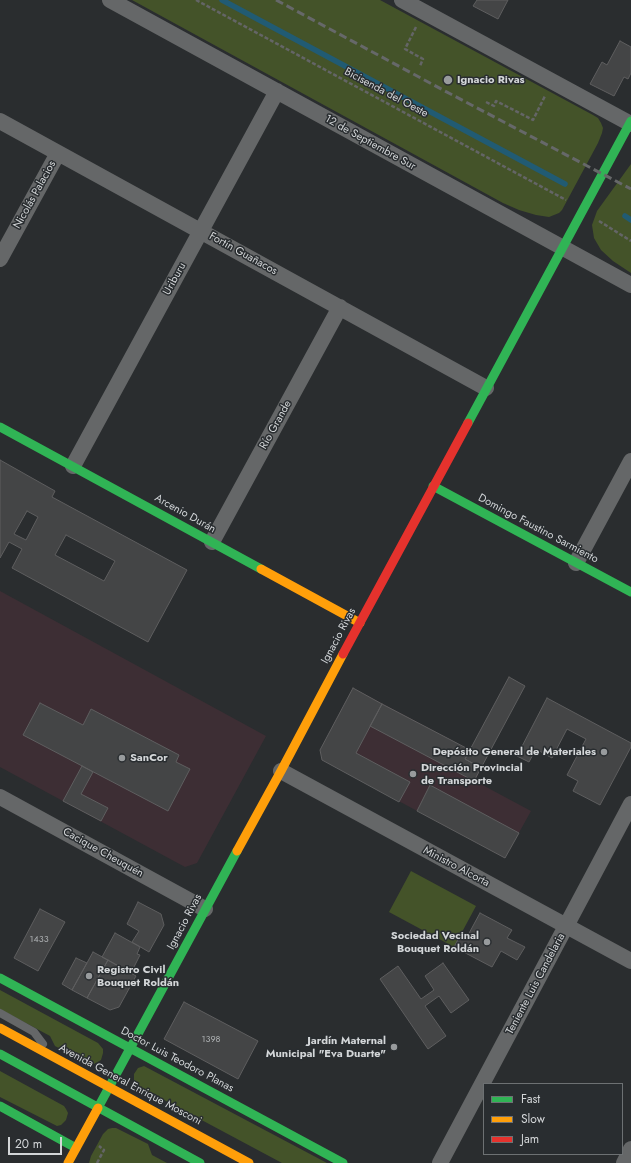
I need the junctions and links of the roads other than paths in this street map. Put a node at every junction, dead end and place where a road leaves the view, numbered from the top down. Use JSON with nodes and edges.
{"nodes":[{"id":1,"x":110,"y":0,"type":"edge"},
{"id":2,"x":402,"y":0,"type":"edge"},
{"id":3,"x":277,"y":91,"type":"junction"},
{"id":4,"x":0,"y":121,"type":"edge"},
{"id":5,"x":631,"y":123,"type":"edge"},
{"id":6,"x":58,"y":153,"type":"junction"},
{"id":7,"x":201,"y":231,"type":"junction"},
{"id":8,"x":562,"y":248,"type":"junction"},
{"id":9,"x":0,"y":259,"type":"edge"},
{"id":10,"x":631,"y":285,"type":"edge"},
{"id":11,"x":340,"y":307,"type":"junction"},
{"id":12,"x":486,"y":388,"type":"junction"},
{"id":13,"x":0,"y":427,"type":"edge"},
{"id":14,"x":631,"y":461,"type":"edge"},
{"id":15,"x":73,"y":466,"type":"junction"},
{"id":16,"x":433,"y":486,"type":"junction"},
{"id":17,"x":212,"y":542,"type":"junction"},
{"id":18,"x":576,"y":563,"type":"junction"},
{"id":19,"x":631,"y":592,"type":"edge"},
{"id":20,"x":360,"y":623,"type":"junction"},
{"id":21,"x":281,"y":771,"type":"junction"},
{"id":22,"x":0,"y":797,"type":"edge"},
{"id":23,"x":631,"y":804,"type":"edge"},
{"id":24,"x":206,"y":909,"type":"junction"},
{"id":25,"x":566,"y":926,"type":"junction"},
{"id":26,"x":631,"y":961,"type":"edge"},
{"id":27,"x":0,"y":978,"type":"edge"},
{"id":28,"x":0,"y":1013,"type":"edge"},
{"id":29,"x":0,"y":1028,"type":"edge"},
{"id":30,"x":130,"y":1049,"type":"junction"},
{"id":31,"x":0,"y":1054,"type":"edge"},
{"id":32,"x":52,"y":1056,"type":"junction"},
{"id":33,"x":109,"y":1087,"type":"junction"},
{"id":34,"x":0,"y":1106,"type":"edge"},
{"id":35,"x":98,"y":1108,"type":"junction"},
{"id":36,"x":76,"y":1148,"type":"junction"},
{"id":37,"x":631,"y":1149,"type":"edge"},
{"id":38,"x":68,"y":1163,"type":"edge"},
{"id":39,"x":200,"y":1163,"type":"edge"},
{"id":40,"x":249,"y":1163,"type":"edge"},
{"id":41,"x":342,"y":1163,"type":"edge"},
{"id":42,"x":440,"y":1163,"type":"edge"},
{"id":43,"x":624,"y":1163,"type":"edge"}],
"edges":[{"from":1,"to":3,"type":"street","name":"12 de Septiembre Sur"},
{"from":2,"to":5,"type":"street"},
{"from":3,"to":7,"type":"street","name":"Uriburu"},
{"from":3,"to":8,"type":"street","name":"12 de Septiembre Sur"},
{"from":4,"to":6,"type":"street","name":"Fortín Guañacos"},
{"from":5,"to":8,"type":"main road","name":"Ignacio Rivas"},
{"from":6,"to":7,"type":"street","name":"Fortín Guañacos"},
{"from":6,"to":9,"type":"street","name":"Nicolás Palacios"},
{"from":7,"to":11,"type":"street","name":"Fortín Guañacos"},
{"from":7,"to":15,"type":"street","name":"Uriburu"},
{"from":8,"to":10,"type":"street","name":"12 de Septiembre Sur"},
{"from":8,"to":12,"type":"main road","name":"Ignacio Rivas"},
{"from":11,"to":12,"type":"street","name":"Fortín Guañacos"},
{"from":11,"to":17,"type":"street","name":"Río Grande"},
{"from":12,"to":16,"type":"main road","name":"Ignacio Rivas"},
{"from":13,"to":15,"type":"main road","name":"Arcenio Durán"},
{"from":14,"to":18,"type":"street"},
{"from":15,"to":17,"type":"main road","name":"Arcenio Durán"},
{"from":16,"to":18,"type":"main road","name":"Domingo Faustino Sarmiento"},
{"from":16,"to":20,"type":"main road","name":"Ignacio Rivas"},
{"from":17,"to":20,"type":"main road","name":"Arcenio Durán"},
{"from":18,"to":19,"type":"main road","name":"Domingo Faustino Sarmiento"},
{"from":20,"to":21,"type":"main road","name":"Ignacio Rivas"},
{"from":21,"to":24,"type":"main road","name":"Ignacio Rivas"},
{"from":21,"to":25,"type":"street","name":"Ministro Alcorta"},
{"from":22,"to":24,"type":"street","name":"Cacique Cheuquén"},
{"from":23,"to":25,"type":"street","name":"Teniente Luis Candelaria"},
{"from":24,"to":30,"type":"main road","name":"Ignacio Rivas"},
{"from":25,"to":26,"type":"street","name":"Ministro Alcorta"},
{"from":25,"to":42,"type":"street","name":"Teniente Luis Candelaria"},
{"from":27,"to":30,"type":"main road","name":"Doctor Luis Teodoro Planas"},
{"from":28,"to":32,"type":"lane"},
{"from":29,"to":32,"type":"main road","name":"Avenida General Enrique Mosconi"},
{"from":30,"to":33,"type":"main road","name":"Ignacio Rivas"},
{"from":30,"to":41,"type":"main road","name":"Doctor Luis Teodoro Planas"},
{"from":31,"to":35,"type":"main road"},
{"from":32,"to":33,"type":"main road","name":"Avenida General Enrique Mosconi"},
{"from":33,"to":35,"type":"main road","name":"Ignacio Rivas"},
{"from":33,"to":40,"type":"main road","name":"Avenida General Enrique Mosconi"},
{"from":34,"to":36,"type":"main road"},
{"from":35,"to":36,"type":"main road","name":"Ignacio Rivas"},
{"from":35,"to":39,"type":"main road"},
{"from":36,"to":38,"type":"main road","name":"Ignacio Rivas"},
{"from":37,"to":43,"type":"street"}]}
